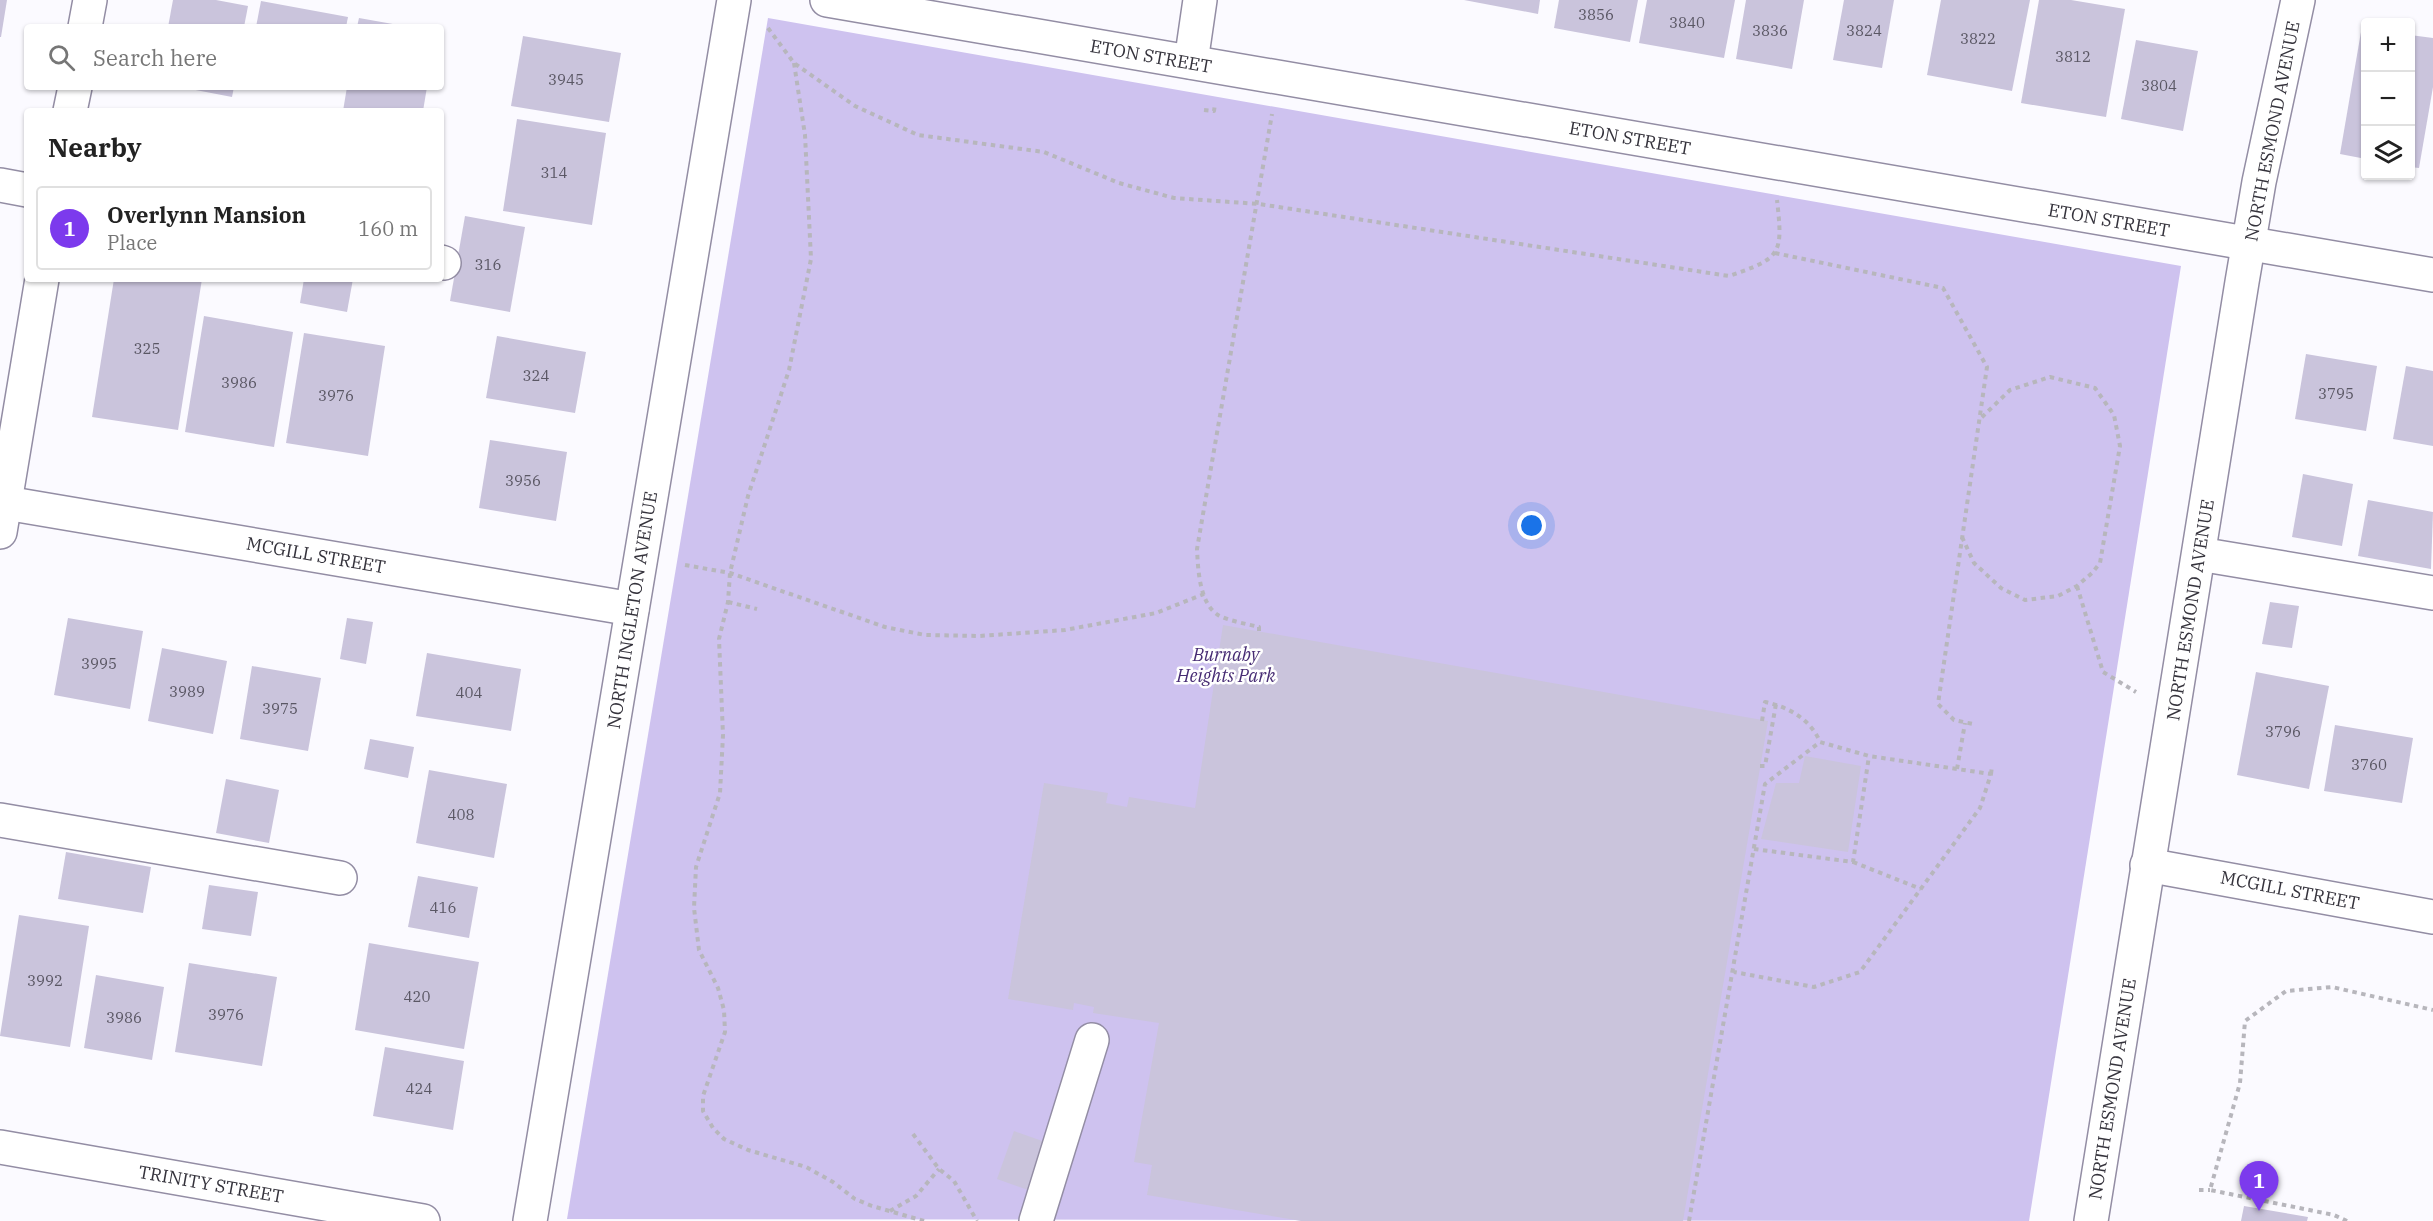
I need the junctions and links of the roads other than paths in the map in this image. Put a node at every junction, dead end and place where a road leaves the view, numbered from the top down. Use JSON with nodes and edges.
{"nodes":[{"id":1,"x":90,"y":0,"type":"edge"},
{"id":2,"x":734,"y":0,"type":"edge"},
{"id":3,"x":827,"y":0,"type":"edge"},
{"id":4,"x":1200,"y":0,"type":"edge"},
{"id":5,"x":2298,"y":0,"type":"edge"},
{"id":6,"x":86,"y":24,"type":"edge"},
{"id":7,"x":1191,"y":62,"type":"junction"},
{"id":8,"x":74,"y":90,"type":"edge"},
{"id":9,"x":71,"y":108,"type":"edge"},
{"id":10,"x":0,"y":185,"type":"edge"},
{"id":11,"x":24,"y":189,"type":"edge"},
{"id":12,"x":2250,"y":243,"type":"junction"},
{"id":13,"x":2433,"y":275,"type":"edge"},
{"id":14,"x":41,"y":282,"type":"edge"},
{"id":15,"x":2,"y":512,"type":"edge"},
{"id":16,"x":2199,"y":554,"type":"junction"},
{"id":17,"x":2433,"y":593,"type":"edge"},
{"id":18,"x":632,"y":609,"type":"junction"},
{"id":19,"x":0,"y":820,"type":"edge"},
{"id":20,"x":2147,"y":865,"type":"junction"},
{"id":21,"x":340,"y":878,"type":"dead end"},
{"id":22,"x":2433,"y":917,"type":"edge"},
{"id":23,"x":1092,"y":1040,"type":"dead end"},
{"id":24,"x":0,"y":1147,"type":"edge"},
{"id":25,"x":423,"y":1221,"type":"edge"},
{"id":26,"x":530,"y":1221,"type":"edge"},
{"id":27,"x":1036,"y":1221,"type":"edge"},
{"id":28,"x":2091,"y":1221,"type":"edge"}],
"edges":[{"from":1,"to":6,"type":"street"},
{"from":2,"to":18,"type":"street","name":"NORTH INGLETON AVENUE"},
{"from":3,"to":7,"type":"street","name":"ETON STREET"},
{"from":4,"to":7,"type":"street"},
{"from":5,"to":12,"type":"street","name":"NORTH ESMOND AVENUE"},
{"from":7,"to":12,"type":"street","name":"ETON STREET"},
{"from":8,"to":9,"type":"street"},
{"from":10,"to":11,"type":"street"},
{"from":12,"to":13,"type":"street","name":"ETON STREET"},
{"from":12,"to":16,"type":"street","name":"NORTH ESMOND AVENUE"},
{"from":14,"to":15,"type":"street"},
{"from":15,"to":18,"type":"street","name":"MCGILL STREET"},
{"from":16,"to":17,"type":"street"},
{"from":16,"to":20,"type":"street","name":"NORTH ESMOND AVENUE"},
{"from":18,"to":26,"type":"street","name":"NORTH INGLETON AVENUE"},
{"from":19,"to":21,"type":"street"},
{"from":20,"to":22,"type":"street","name":"MCGILL STREET"},
{"from":20,"to":28,"type":"street","name":"NORTH ESMOND AVENUE"},
{"from":23,"to":27,"type":"street"},
{"from":24,"to":25,"type":"street","name":"TRINITY STREET"}]}
